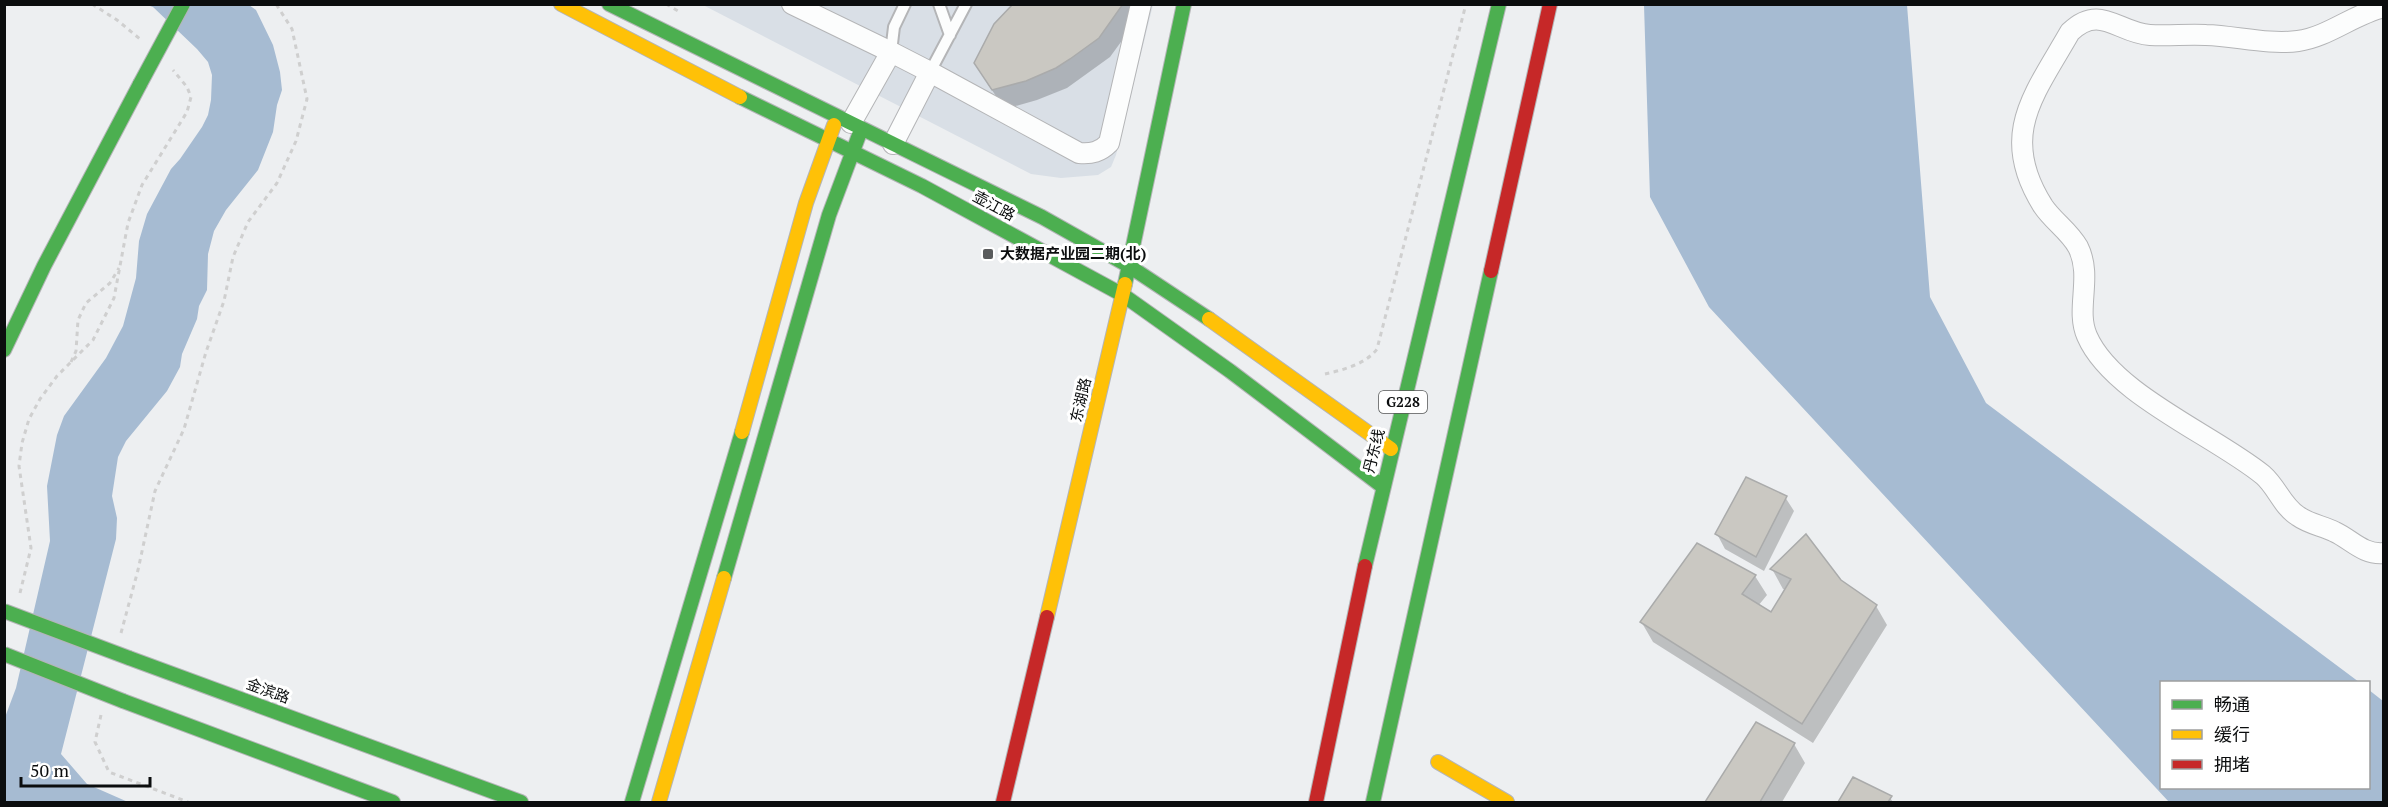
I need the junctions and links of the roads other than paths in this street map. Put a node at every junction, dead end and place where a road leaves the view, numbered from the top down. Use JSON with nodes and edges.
{"nodes":[{"id":1,"x":183,"y":4,"type":"edge"},
{"id":2,"x":561,"y":4,"type":"edge"},
{"id":3,"x":609,"y":4,"type":"edge"},
{"id":4,"x":792,"y":4,"type":"edge"},
{"id":5,"x":905,"y":4,"type":"edge"},
{"id":6,"x":939,"y":4,"type":"edge"},
{"id":7,"x":966,"y":4,"type":"edge"},
{"id":8,"x":1141,"y":4,"type":"edge"},
{"id":9,"x":1184,"y":4,"type":"edge"},
{"id":10,"x":1499,"y":4,"type":"edge"},
{"id":11,"x":1550,"y":4,"type":"edge"},
{"id":12,"x":2384,"y":7,"type":"edge"},
{"id":13,"x":950,"y":34,"type":"junction"},
{"id":14,"x":891,"y":52,"type":"junction"},
{"id":15,"x":930,"y":72,"type":"junction"},
{"id":16,"x":850,"y":123,"type":"junction"},
{"id":17,"x":827,"y":141,"type":"junction"},
{"id":18,"x":893,"y":144,"type":"junction"},
{"id":19,"x":852,"y":153,"type":"junction"},
{"id":20,"x":1129,"y":266,"type":"junction"},
{"id":21,"x":1123,"y":296,"type":"junction"},
{"id":22,"x":4,"y":350,"type":"edge"},
{"id":23,"x":1391,"y":449,"type":"junction"},
{"id":24,"x":1382,"y":486,"type":"junction"},
{"id":25,"x":2384,"y":554,"type":"edge"},
{"id":26,"x":4,"y":611,"type":"edge"},
{"id":27,"x":4,"y":654,"type":"edge"},
{"id":28,"x":1438,"y":762,"type":"dead end"},
{"id":29,"x":393,"y":802,"type":"edge"},
{"id":30,"x":521,"y":802,"type":"edge"},
{"id":31,"x":632,"y":802,"type":"edge"},
{"id":32,"x":659,"y":802,"type":"edge"},
{"id":33,"x":1003,"y":802,"type":"edge"},
{"id":34,"x":1317,"y":802,"type":"edge"},
{"id":35,"x":1373,"y":802,"type":"edge"},
{"id":36,"x":1507,"y":802,"type":"edge"}],
"edges":[{"from":1,"to":22,"type":"main road","bridge":true},
{"from":2,"to":17,"type":"main road","name":"壶江路"},
{"from":3,"to":16,"type":"main road","name":"壶江路"},
{"from":4,"to":14,"type":"street"},
{"from":5,"to":14,"type":"lane"},
{"from":6,"to":13,"type":"lane"},
{"from":7,"to":13,"type":"lane"},
{"from":8,"to":15,"type":"street"},
{"from":9,"to":20,"type":"main road","name":"东湖路"},
{"from":10,"to":23,"type":"main road","name":"丹东线","number":"G228"},
{"from":11,"to":35,"type":"main road"},
{"from":12,"to":25,"type":"street"},
{"from":13,"to":15,"type":"lane"},
{"from":14,"to":15,"type":"street"},
{"from":14,"to":16,"type":"street"},
{"from":15,"to":18,"type":"street"},
{"from":16,"to":17,"type":"main road"},
{"from":16,"to":18,"type":"main road","name":"壶江路"},
{"from":16,"to":19,"type":"main road"},
{"from":17,"to":19,"type":"main road","name":"壶江路"},
{"from":17,"to":31,"type":"main road"},
{"from":18,"to":20,"type":"main road","name":"壶江路"},
{"from":19,"to":21,"type":"main road","name":"壶江路"},
{"from":19,"to":32,"type":"main road"},
{"from":20,"to":21,"type":"main road","name":"东湖路"},
{"from":20,"to":23,"type":"main road","name":"壶江路"},
{"from":21,"to":24,"type":"main road","name":"壶江路"},
{"from":21,"to":33,"type":"main road","name":"东湖路"},
{"from":23,"to":24,"type":"main road","name":"丹东线","number":"G228"},
{"from":24,"to":34,"type":"main road","name":"丹东线","number":"G228"},
{"from":26,"to":30,"type":"main road","name":"金滨路","bridge":true},
{"from":27,"to":29,"type":"main road","bridge":true},
{"from":28,"to":36,"type":"main road"}]}
